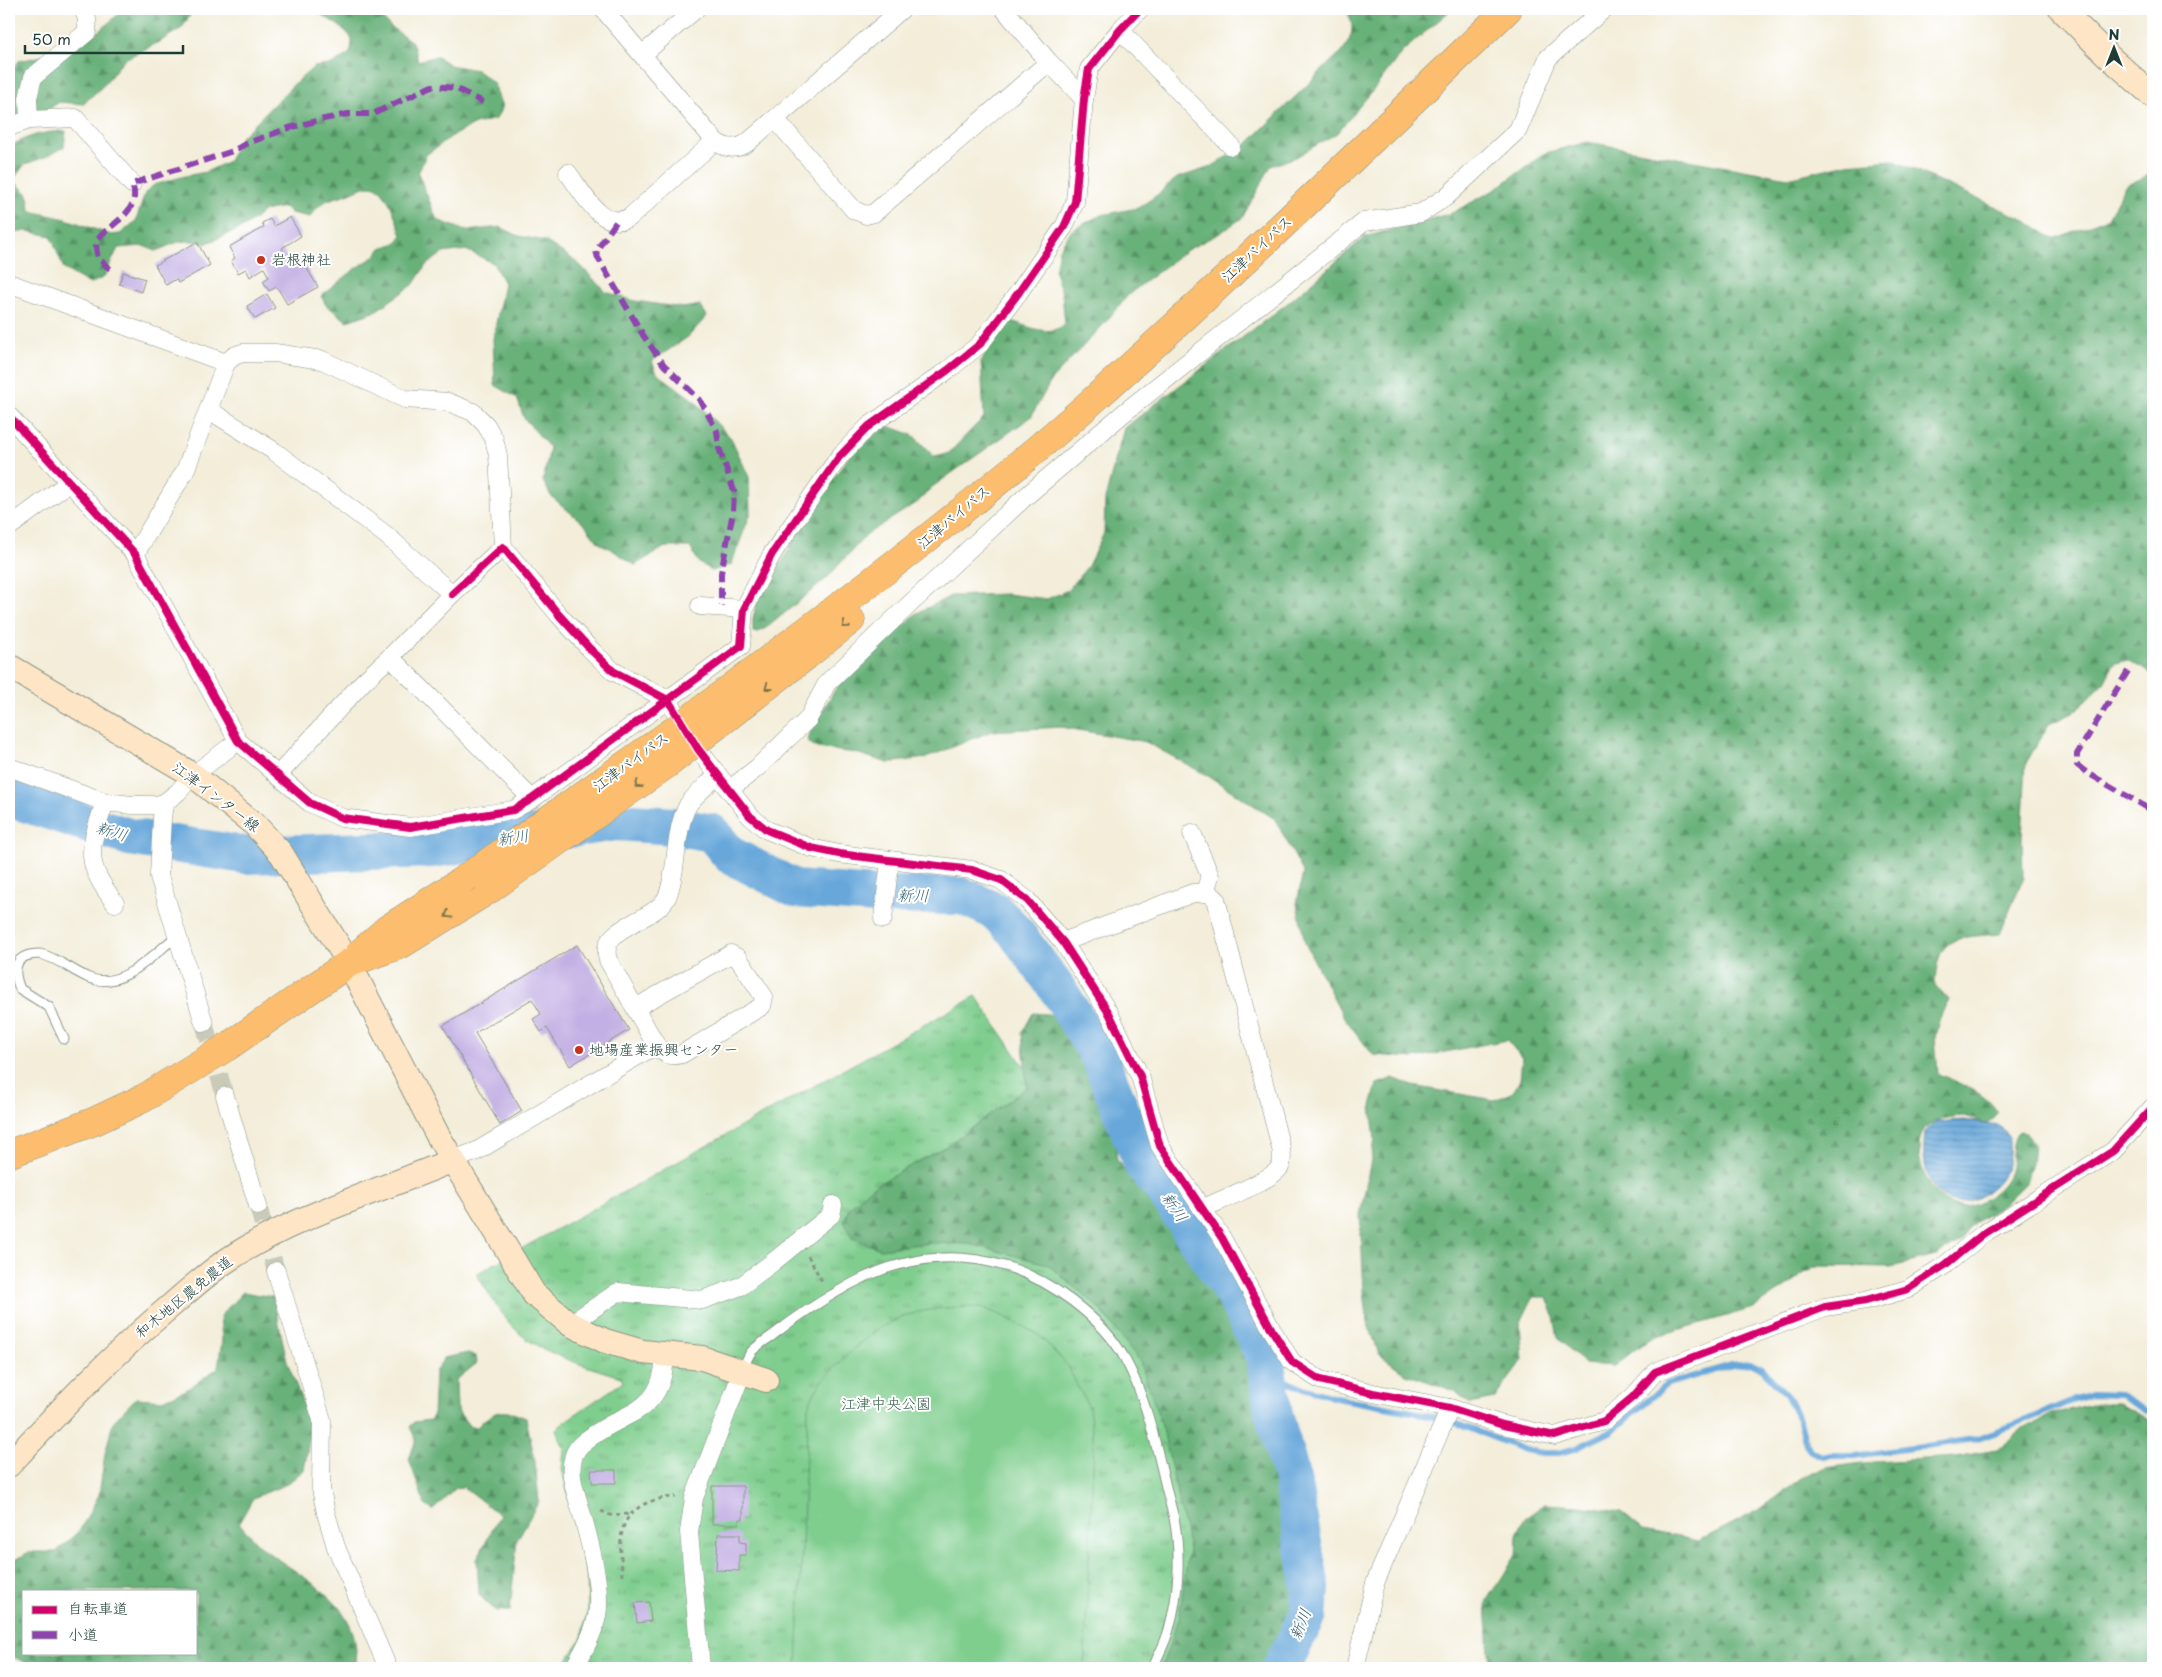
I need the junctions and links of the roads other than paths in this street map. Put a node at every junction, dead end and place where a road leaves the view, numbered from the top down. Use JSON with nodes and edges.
{"nodes":[{"id":1,"x":83,"y":9,"type":"edge"},
{"id":2,"x":603,"y":9,"type":"edge"},
{"id":3,"x":696,"y":9,"type":"edge"},
{"id":4,"x":902,"y":9,"type":"edge"},
{"id":5,"x":1004,"y":9,"type":"edge"},
{"id":6,"x":1140,"y":9,"type":"edge"},
{"id":7,"x":1508,"y":9,"type":"edge"},
{"id":8,"x":1604,"y":9,"type":"edge"},
{"id":9,"x":2061,"y":9,"type":"edge"},
{"id":10,"x":1120,"y":30,"type":"junction"},
{"id":11,"x":643,"y":54,"type":"junction"},
{"id":12,"x":1049,"y":62,"type":"junction"},
{"id":13,"x":2153,"y":96,"type":"edge"},
{"id":14,"x":1084,"y":99,"type":"junction"},
{"id":15,"x":30,"y":120,"type":"junction"},
{"id":16,"x":776,"y":120,"type":"junction"},
{"id":17,"x":9,"y":127,"type":"edge"},
{"id":18,"x":715,"y":141,"type":"junction"},
{"id":19,"x":1231,"y":146,"type":"dead end"},
{"id":20,"x":568,"y":173,"type":"dead end"},
{"id":21,"x":132,"y":184,"type":"dead end"},
{"id":22,"x":9,"y":283,"type":"edge"},
{"id":23,"x":226,"y":363,"type":"junction"},
{"id":24,"x":210,"y":410,"type":"junction"},
{"id":25,"x":9,"y":416,"type":"edge"},
{"id":26,"x":70,"y":482,"type":"junction"},
{"id":27,"x":9,"y":527,"type":"edge"},
{"id":28,"x":503,"y":546,"type":"junction"},
{"id":29,"x":135,"y":554,"type":"junction"},
{"id":30,"x":452,"y":594,"type":"junction"},
{"id":31,"x":700,"y":606,"type":"dead end"},
{"id":32,"x":744,"y":609,"type":"junction"},
{"id":33,"x":799,"y":649,"type":"junction"},
{"id":34,"x":390,"y":657,"type":"junction"},
{"id":35,"x":9,"y":666,"type":"edge"},
{"id":36,"x":668,"y":700,"type":"junction"},
{"id":37,"x":238,"y":740,"type":"junction"},
{"id":38,"x":10,"y":772,"type":"edge"},
{"id":39,"x":193,"y":775,"type":"junction"},
{"id":40,"x":278,"y":775,"type":"junction"},
{"id":41,"x":718,"y":775,"type":"junction"},
{"id":42,"x":729,"y":790,"type":"junction"},
{"id":43,"x":532,"y":799,"type":"junction"},
{"id":44,"x":104,"y":805,"type":"junction"},
{"id":45,"x":163,"y":811,"type":"junction"},
{"id":46,"x":1192,"y":833,"type":"dead end"},
{"id":47,"x":889,"y":868,"type":"junction"},
{"id":48,"x":1205,"y":892,"type":"junction"},
{"id":49,"x":115,"y":903,"type":"dead end"},
{"id":50,"x":884,"y":913,"type":"dead end"},
{"id":51,"x":176,"y":936,"type":"junction"},
{"id":52,"x":1063,"y":942,"type":"junction"},
{"id":53,"x":349,"y":963,"type":"junction"},
{"id":54,"x":635,"y":1008,"type":"junction"},
{"id":55,"x":204,"y":1023,"type":"tunnel mouth"},
{"id":56,"x":64,"y":1039,"type":"dead end"},
{"id":57,"x":656,"y":1045,"type":"junction"},
{"id":58,"x":225,"y":1096,"type":"tunnel mouth"},
{"id":59,"x":2153,"y":1107,"type":"edge"},
{"id":60,"x":9,"y":1154,"type":"edge"},
{"id":61,"x":453,"y":1160,"type":"junction"},
{"id":62,"x":833,"y":1204,"type":"dead end"},
{"id":63,"x":258,"y":1206,"type":"tunnel mouth"},
{"id":64,"x":1202,"y":1209,"type":"junction"},
{"id":65,"x":276,"y":1271,"type":"tunnel mouth"},
{"id":66,"x":570,"y":1324,"type":"junction"},
{"id":67,"x":666,"y":1356,"type":"junction"},
{"id":68,"x":742,"y":1372,"type":"junction"},
{"id":69,"x":766,"y":1380,"type":"dead end"},
{"id":70,"x":1450,"y":1408,"type":"junction"},
{"id":71,"x":9,"y":1465,"type":"edge"},
{"id":72,"x":378,"y":1644,"type":"junction"},
{"id":73,"x":372,"y":1668,"type":"edge"},
{"id":74,"x":388,"y":1668,"type":"edge"},
{"id":75,"x":574,"y":1668,"type":"edge"},
{"id":76,"x":701,"y":1668,"type":"edge"},
{"id":77,"x":1153,"y":1668,"type":"edge"},
{"id":78,"x":1355,"y":1668,"type":"edge"}],
"edges":[{"from":1,"to":15,"type":"street"},
{"from":2,"to":11,"type":"street"},
{"from":3,"to":11,"type":"street"},
{"from":4,"to":16,"type":"street"},
{"from":5,"to":12,"type":"street"},
{"from":6,"to":10,"type":"street"},
{"from":7,"to":33,"type":"highway","name":"江津バイパス"},
{"from":8,"to":42,"type":"street"},
{"from":9,"to":13,"type":"street"},
{"from":10,"to":14,"type":"street"},
{"from":10,"to":19,"type":"street"},
{"from":11,"to":18,"type":"street"},
{"from":12,"to":14,"type":"street"},
{"from":12,"to":16,"type":"street"},
{"from":14,"to":32,"type":"street"},
{"from":15,"to":17,"type":"street"},
{"from":15,"to":21,"type":"street"},
{"from":16,"to":18,"type":"street"},
{"from":18,"to":20,"type":"street"},
{"from":22,"to":23,"type":"street"},
{"from":23,"to":24,"type":"street"},
{"from":23,"to":28,"type":"street"},
{"from":24,"to":29,"type":"street"},
{"from":24,"to":30,"type":"street"},
{"from":25,"to":26,"type":"street"},
{"from":26,"to":27,"type":"street"},
{"from":26,"to":29,"type":"street"},
{"from":28,"to":30,"type":"street"},
{"from":28,"to":36,"type":"street"},
{"from":29,"to":37,"type":"street"},
{"from":30,"to":34,"type":"street"},
{"from":31,"to":32,"type":"street"},
{"from":32,"to":36,"type":"street"},
{"from":33,"to":53,"type":"highway","name":"江津バイパス","bridge":true},
{"from":33,"to":53,"type":"highway","one_way":true,"bridge":true},
{"from":34,"to":40,"type":"street"},
{"from":34,"to":43,"type":"street"},
{"from":35,"to":39,"type":"street","name":"江津インター線"},
{"from":36,"to":41,"type":"street"},
{"from":36,"to":43,"type":"street"},
{"from":37,"to":39,"type":"street"},
{"from":37,"to":40,"type":"street"},
{"from":38,"to":44,"type":"street"},
{"from":39,"to":45,"type":"street"},
{"from":39,"to":53,"type":"street","name":"江津インター線"},
{"from":40,"to":43,"type":"street"},
{"from":41,"to":42,"type":"street"},
{"from":41,"to":54,"type":"street"},
{"from":42,"to":47,"type":"street"},
{"from":44,"to":45,"type":"street"},
{"from":44,"to":49,"type":"street"},
{"from":45,"to":51,"type":"street"},
{"from":46,"to":48,"type":"street"},
{"from":47,"to":50,"type":"street"},
{"from":47,"to":52,"type":"street"},
{"from":48,"to":52,"type":"street"},
{"from":48,"to":64,"type":"street"},
{"from":51,"to":55,"type":"street"},
{"from":51,"to":56,"type":"lane"},
{"from":52,"to":64,"type":"street"},
{"from":53,"to":60,"type":"highway"},
{"from":53,"to":61,"type":"street","name":"江津インター線"},
{"from":54,"to":57,"type":"street"},
{"from":54,"to":57,"type":"street"},
{"from":57,"to":61,"type":"street"},
{"from":58,"to":63,"type":"street"},
{"from":59,"to":70,"type":"street"},
{"from":61,"to":66,"type":"street","name":"江津インター線"},
{"from":61,"to":71,"type":"street","name":"和木地区農免農道"},
{"from":62,"to":66,"type":"street"},
{"from":64,"to":70,"type":"street"},
{"from":65,"to":72,"type":"street"},
{"from":66,"to":67,"type":"street","name":"江津インター線"},
{"from":67,"to":68,"type":"street","name":"江津インター線"},
{"from":67,"to":75,"type":"street"},
{"from":68,"to":69,"type":"street","name":"江津インター線"},
{"from":68,"to":76,"type":"street"},
{"from":68,"to":77,"type":"lane"},
{"from":70,"to":78,"type":"street"},
{"from":72,"to":73,"type":"street"},
{"from":72,"to":74,"type":"street"}]}
